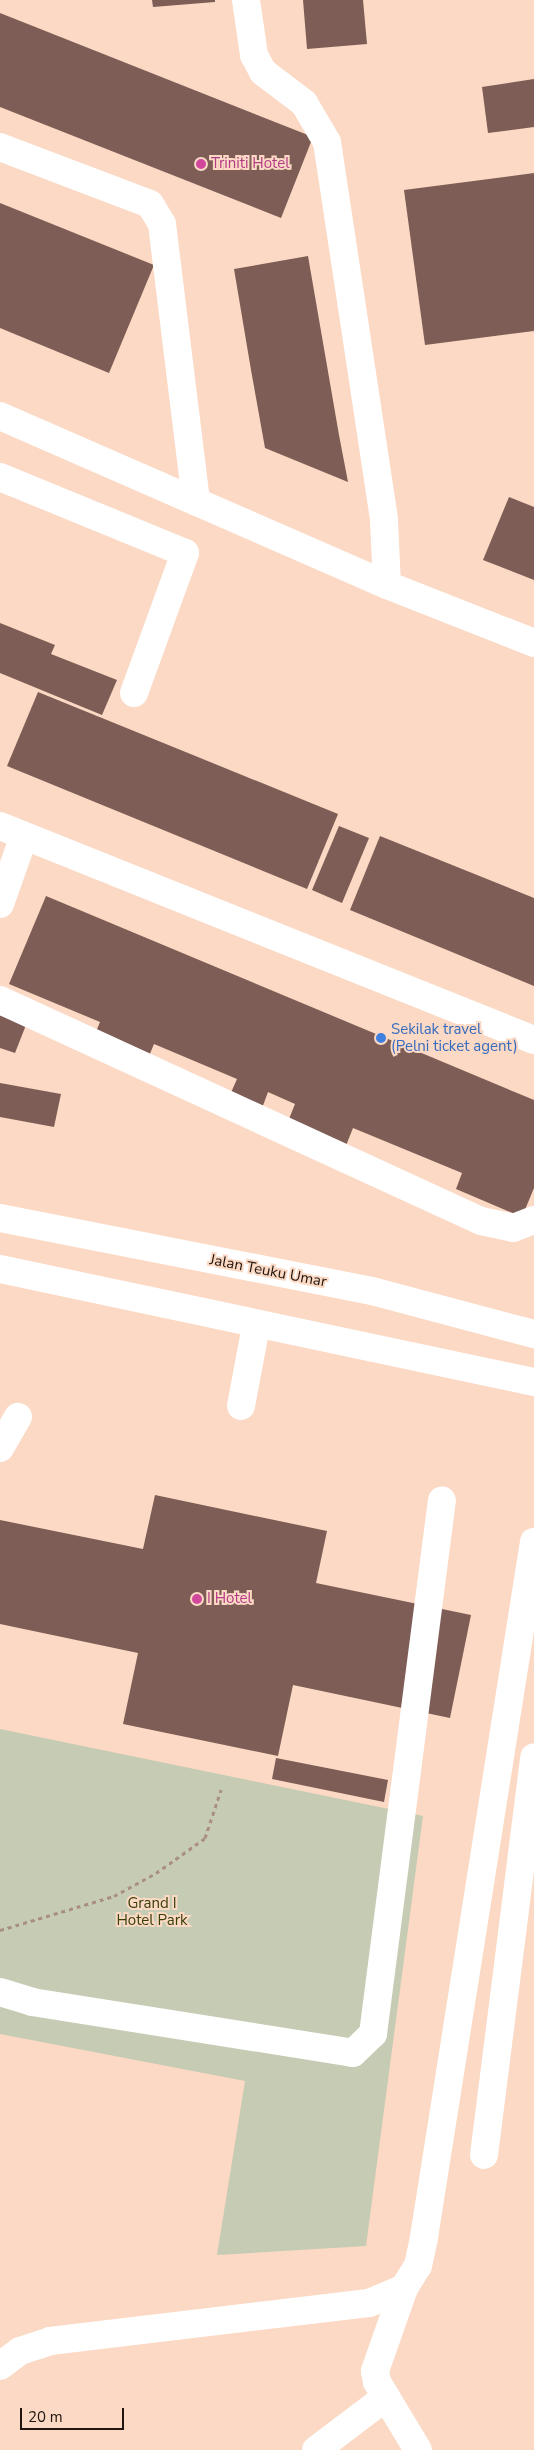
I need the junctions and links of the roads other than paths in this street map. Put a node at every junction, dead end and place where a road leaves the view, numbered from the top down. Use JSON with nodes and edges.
{"nodes":[{"id":1,"x":246,"y":0,"type":"edge"},
{"id":2,"x":0,"y":147,"type":"edge"},
{"id":3,"x":0,"y":416,"type":"edge"},
{"id":4,"x":0,"y":477,"type":"edge"},
{"id":5,"x":196,"y":502,"type":"junction"},
{"id":6,"x":387,"y":585,"type":"junction"},
{"id":7,"x":534,"y":643,"type":"edge"},
{"id":8,"x":134,"y":693,"type":"dead end"},
{"id":9,"x":12,"y":831,"type":"edge"},
{"id":10,"x":0,"y":904,"type":"edge"},
{"id":11,"x":0,"y":1000,"type":"edge"},
{"id":12,"x":534,"y":1040,"type":"edge"},
{"id":13,"x":0,"y":1218,"type":"edge"},
{"id":14,"x":534,"y":1220,"type":"edge"},
{"id":15,"x":0,"y":1269,"type":"edge"},
{"id":16,"x":256,"y":1326,"type":"junction"},
{"id":17,"x":534,"y":1334,"type":"edge"},
{"id":18,"x":534,"y":1382,"type":"edge"},
{"id":19,"x":240,"y":1406,"type":"dead end"},
{"id":20,"x":18,"y":1417,"type":"dead end"},
{"id":21,"x":0,"y":1448,"type":"edge"},
{"id":22,"x":442,"y":1500,"type":"dead end"},
{"id":23,"x":534,"y":1542,"type":"edge"},
{"id":24,"x":534,"y":1757,"type":"edge"},
{"id":25,"x":0,"y":1992,"type":"edge"},
{"id":26,"x":484,"y":2156,"type":"dead end"},
{"id":27,"x":404,"y":2288,"type":"junction"},
{"id":28,"x":0,"y":2366,"type":"edge"},
{"id":29,"x":386,"y":2397,"type":"junction"},
{"id":30,"x":316,"y":2450,"type":"edge"},
{"id":31,"x":418,"y":2450,"type":"edge"}],
"edges":[{"from":1,"to":6,"type":"street"},
{"from":2,"to":5,"type":"street"},
{"from":3,"to":5,"type":"street"},
{"from":4,"to":8,"type":"street"},
{"from":5,"to":6,"type":"street"},
{"from":6,"to":7,"type":"street"},
{"from":9,"to":10,"type":"street"},
{"from":9,"to":12,"type":"street"},
{"from":11,"to":14,"type":"street"},
{"from":13,"to":17,"type":"street","name":"Jalan Teuku Umar"},
{"from":15,"to":16,"type":"street"},
{"from":16,"to":18,"type":"street"},
{"from":16,"to":19,"type":"street"},
{"from":20,"to":21,"type":"street"},
{"from":22,"to":25,"type":"street"},
{"from":23,"to":27,"type":"street"},
{"from":24,"to":26,"type":"street"},
{"from":27,"to":28,"type":"street"},
{"from":27,"to":29,"type":"street"},
{"from":29,"to":30,"type":"street"},
{"from":29,"to":31,"type":"street"}]}
